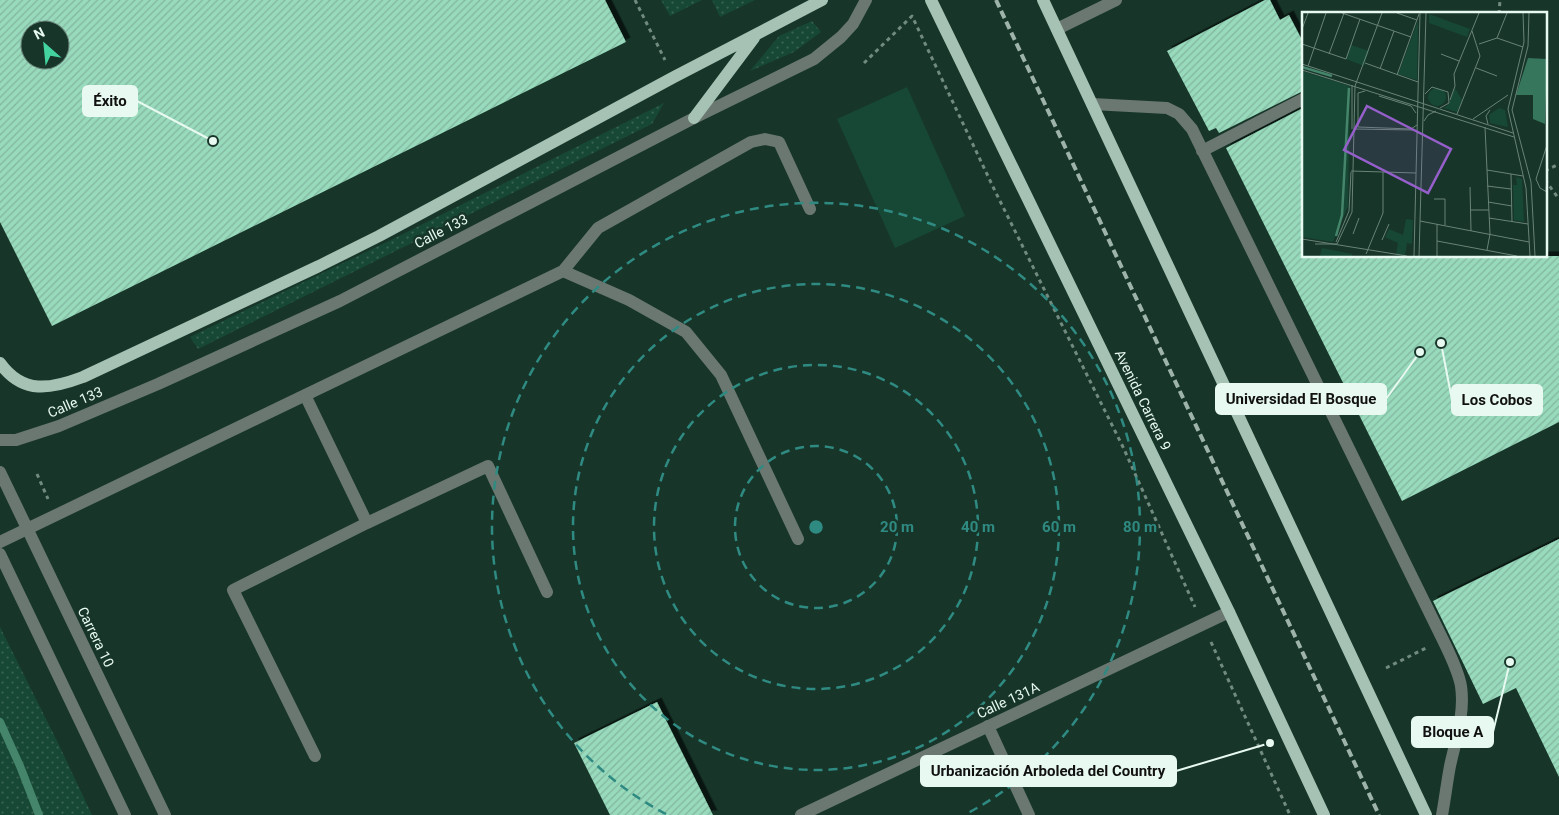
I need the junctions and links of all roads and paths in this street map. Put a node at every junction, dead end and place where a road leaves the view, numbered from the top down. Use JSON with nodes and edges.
{"nodes":[{"id":1,"x":635,"y":0,"type":"edge"},
{"id":2,"x":822,"y":0,"type":"edge"},
{"id":3,"x":866,"y":0,"type":"edge"},
{"id":4,"x":931,"y":0,"type":"edge"},
{"id":5,"x":1043,"y":0,"type":"edge"},
{"id":6,"x":1116,"y":0,"type":"edge"},
{"id":7,"x":1057,"y":29,"type":"junction"},
{"id":8,"x":755,"y":36,"type":"junction"},
{"id":9,"x":864,"y":63,"type":"dead end"},
{"id":10,"x":674,"y":77,"type":"junction"},
{"id":11,"x":1302,"y":100,"type":"edge"},
{"id":12,"x":1092,"y":104,"type":"junction"},
{"id":13,"x":694,"y":118,"type":"junction"},
{"id":14,"x":1202,"y":151,"type":"junction"},
{"id":15,"x":1559,"y":164,"type":"edge"},
{"id":16,"x":1546,"y":170,"type":"edge"},
{"id":17,"x":1546,"y":181,"type":"edge"},
{"id":18,"x":1559,"y":199,"type":"edge"},
{"id":19,"x":810,"y":209,"type":"dead end"},
{"id":20,"x":562,"y":272,"type":"junction"},
{"id":21,"x":0,"y":363,"type":"edge"},
{"id":22,"x":306,"y":395,"type":"junction"},
{"id":23,"x":0,"y":440,"type":"edge"},
{"id":24,"x":0,"y":472,"type":"edge"},
{"id":25,"x":37,"y":474,"type":"dead end"},
{"id":26,"x":56,"y":515,"type":"junction"},
{"id":27,"x":368,"y":523,"type":"junction"},
{"id":28,"x":27,"y":529,"type":"junction"},
{"id":29,"x":798,"y":539,"type":"dead end"},
{"id":30,"x":0,"y":542,"type":"edge"},
{"id":31,"x":0,"y":554,"type":"edge"},
{"id":32,"x":547,"y":592,"type":"dead end"},
{"id":33,"x":1229,"y":612,"type":"junction"},
{"id":34,"x":1203,"y":624,"type":"junction"},
{"id":35,"x":1443,"y":640,"type":"junction"},
{"id":36,"x":1386,"y":668,"type":"dead end"},
{"id":37,"x":988,"y":726,"type":"junction"},
{"id":38,"x":315,"y":756,"type":"dead end"},
{"id":39,"x":125,"y":815,"type":"edge"},
{"id":40,"x":164,"y":815,"type":"edge"},
{"id":41,"x":801,"y":815,"type":"edge"},
{"id":42,"x":1029,"y":815,"type":"edge"},
{"id":43,"x":1290,"y":815,"type":"edge"},
{"id":44,"x":1324,"y":815,"type":"edge"},
{"id":45,"x":1426,"y":815,"type":"edge"},
{"id":46,"x":1442,"y":815,"type":"edge"}],
"edges":[{"from":1,"to":10,"type":"path"},
{"from":2,"to":8,"type":"main road"},
{"from":3,"to":13,"type":"street","name":"Calle 133"},
{"from":4,"to":33,"type":"main road","name":"Avenida Carrera 9"},
{"from":5,"to":7,"type":"main road"},
{"from":6,"to":7,"type":"street"},
{"from":7,"to":12,"type":"main road"},
{"from":8,"to":10,"type":"main road"},
{"from":8,"to":13,"type":"main road"},
{"from":9,"to":34,"type":"path"},
{"from":10,"to":21,"type":"main road"},
{"from":11,"to":14,"type":"street"},
{"from":12,"to":14,"type":"street"},
{"from":12,"to":45,"type":"main road"},
{"from":13,"to":23,"type":"street","name":"Calle 133"},
{"from":14,"to":35,"type":"street"},
{"from":15,"to":16,"type":"path"},
{"from":17,"to":18,"type":"path"},
{"from":19,"to":20,"type":"street"},
{"from":20,"to":22,"type":"street"},
{"from":20,"to":29,"type":"street"},
{"from":22,"to":26,"type":"street"},
{"from":22,"to":27,"type":"street"},
{"from":24,"to":28,"type":"street","name":"Carrera 10"},
{"from":25,"to":26,"type":"path"},
{"from":26,"to":28,"type":"street"},
{"from":27,"to":32,"type":"street"},
{"from":27,"to":38,"type":"street"},
{"from":28,"to":30,"type":"street"},
{"from":28,"to":40,"type":"street","name":"Carrera 10"},
{"from":31,"to":39,"type":"street"},
{"from":33,"to":34,"type":"street","name":"Calle 131A"},
{"from":33,"to":44,"type":"main road","name":"Avenida Carrera 9"},
{"from":34,"to":37,"type":"street","name":"Calle 131A"},
{"from":34,"to":43,"type":"path"},
{"from":35,"to":36,"type":"path"},
{"from":35,"to":46,"type":"street"},
{"from":37,"to":41,"type":"street","name":"Calle 131A"},
{"from":37,"to":42,"type":"street"}]}
